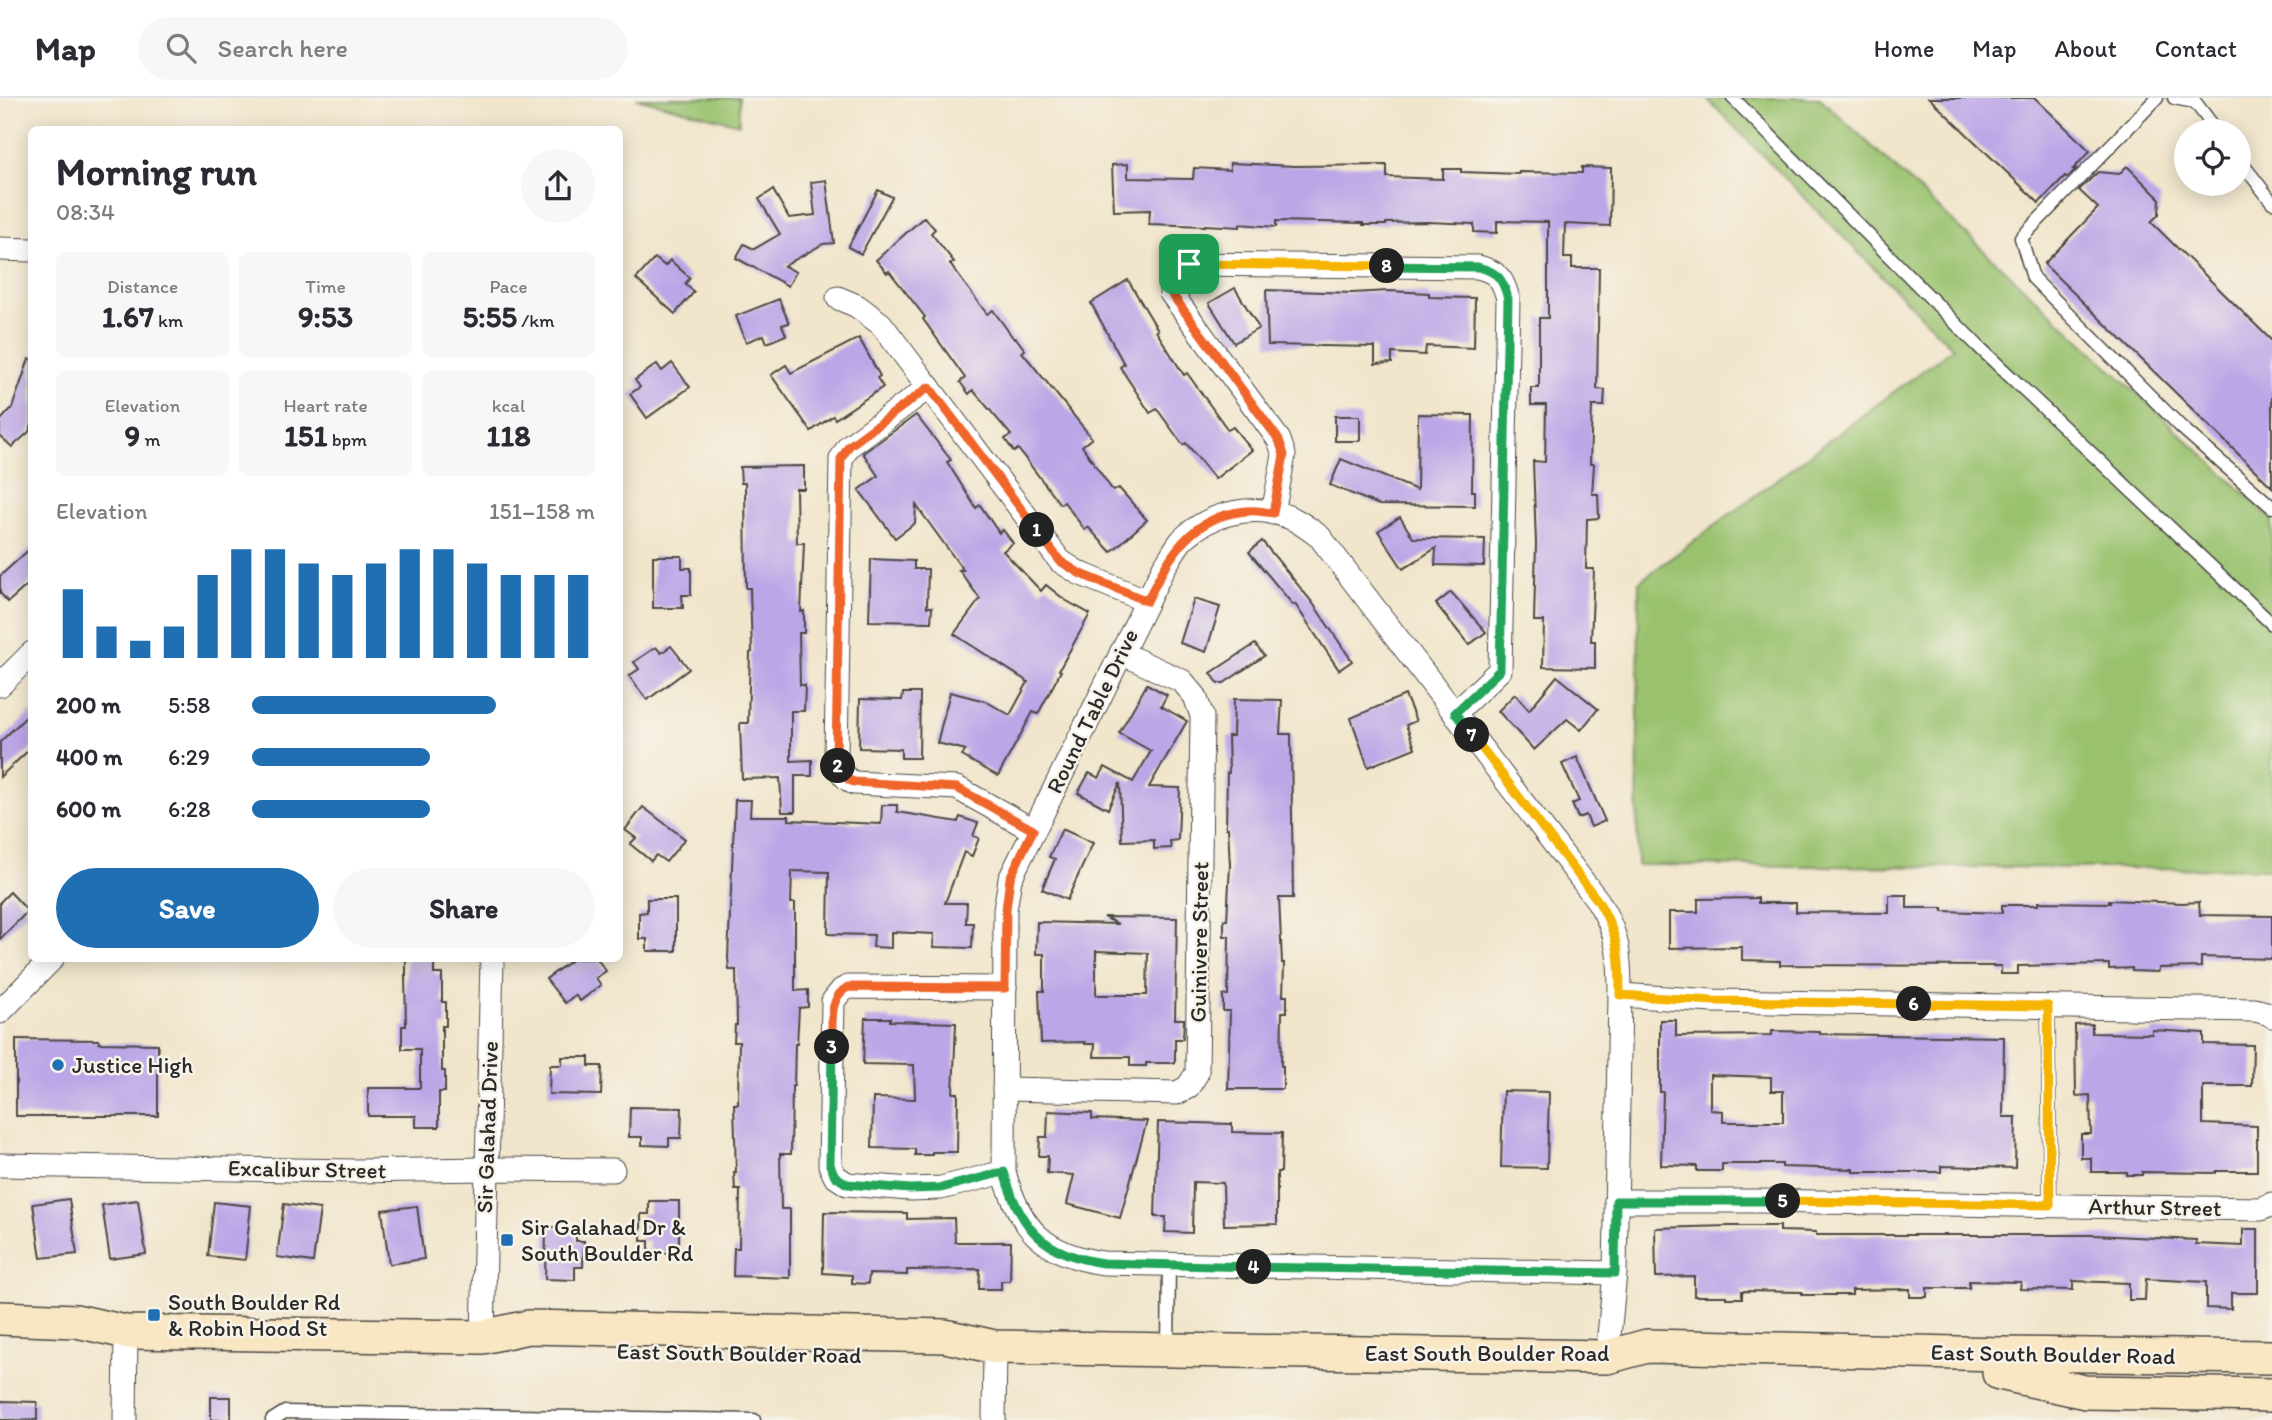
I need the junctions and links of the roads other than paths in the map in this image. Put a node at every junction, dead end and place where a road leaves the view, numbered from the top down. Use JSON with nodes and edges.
{"nodes":[{"id":1,"x":1733,"y":98,"type":"edge"},
{"id":2,"x":2157,"y":98,"type":"edge"},
{"id":3,"x":2175,"y":98,"type":"edge"},
{"id":4,"x":2208,"y":119,"type":"edge"},
{"id":5,"x":2251,"y":175,"type":"edge"},
{"id":6,"x":2272,"y":202,"type":"edge"},
{"id":7,"x":0,"y":249,"type":"edge"},
{"id":8,"x":28,"y":250,"type":"edge"},
{"id":9,"x":838,"y":298,"type":"dead end"},
{"id":10,"x":929,"y":387,"type":"junction"},
{"id":11,"x":2272,"y":507,"type":"edge"},
{"id":12,"x":1273,"y":513,"type":"junction"},
{"id":13,"x":1147,"y":601,"type":"junction"},
{"id":14,"x":2272,"y":624,"type":"edge"},
{"id":15,"x":1121,"y":653,"type":"junction"},
{"id":16,"x":28,"y":657,"type":"edge"},
{"id":17,"x":0,"y":685,"type":"edge"},
{"id":18,"x":1455,"y":713,"type":"junction"},
{"id":19,"x":1033,"y":830,"type":"junction"},
{"id":20,"x":49,"y":962,"type":"edge"},
{"id":21,"x":492,"y":962,"type":"edge"},
{"id":22,"x":1005,"y":988,"type":"junction"},
{"id":23,"x":1620,"y":995,"type":"junction"},
{"id":24,"x":2048,"y":1006,"type":"junction"},
{"id":25,"x":0,"y":1012,"type":"edge"},
{"id":26,"x":2272,"y":1016,"type":"edge"},
{"id":27,"x":1004,"y":1089,"type":"junction"},
{"id":28,"x":0,"y":1165,"type":"edge"},
{"id":29,"x":485,"y":1169,"type":"junction"},
{"id":30,"x":613,"y":1170,"type":"dead end"},
{"id":31,"x":1004,"y":1172,"type":"junction"},
{"id":32,"x":1616,"y":1201,"type":"junction"},
{"id":33,"x":2272,"y":1203,"type":"edge"},
{"id":34,"x":2050,"y":1205,"type":"junction"},
{"id":35,"x":1169,"y":1265,"type":"junction"},
{"id":36,"x":1615,"y":1273,"type":"junction"},
{"id":37,"x":0,"y":1318,"type":"edge"},
{"id":38,"x":126,"y":1332,"type":"junction"},
{"id":39,"x":483,"y":1337,"type":"junction"},
{"id":40,"x":0,"y":1341,"type":"edge"},
{"id":41,"x":995,"y":1347,"type":"junction"},
{"id":42,"x":1168,"y":1350,"type":"junction"},
{"id":43,"x":1607,"y":1357,"type":"junction"},
{"id":44,"x":2272,"y":1357,"type":"edge"},
{"id":45,"x":1999,"y":1373,"type":"junction"},
{"id":46,"x":2272,"y":1378,"type":"edge"},
{"id":47,"x":2272,"y":1395,"type":"edge"},
{"id":48,"x":456,"y":1418,"type":"edge"},
{"id":49,"x":652,"y":1419,"type":"edge"},
{"id":50,"x":125,"y":1420,"type":"edge"},
{"id":51,"x":272,"y":1420,"type":"edge"},
{"id":52,"x":754,"y":1420,"type":"edge"},
{"id":53,"x":994,"y":1420,"type":"edge"}],
"edges":[{"from":1,"to":14,"type":"lane"},
{"from":2,"to":11,"type":"lane"},
{"from":3,"to":4,"type":"lane"},
{"from":5,"to":6,"type":"lane"},
{"from":7,"to":8,"type":"street"},
{"from":9,"to":10,"type":"street"},
{"from":10,"to":13,"type":"street"},
{"from":10,"to":19,"type":"street"},
{"from":12,"to":13,"type":"street","name":"Round Table Drive"},
{"from":12,"to":18,"type":"street","name":"Round Table Drive"},
{"from":12,"to":18,"type":"street"},
{"from":13,"to":15,"type":"street","name":"Round Table Drive"},
{"from":15,"to":19,"type":"street","name":"Round Table Drive"},
{"from":15,"to":27,"type":"street","name":"Guinivere Street"},
{"from":16,"to":17,"type":"street"},
{"from":18,"to":23,"type":"street","name":"Round Table Drive"},
{"from":19,"to":22,"type":"street","name":"Round Table Drive"},
{"from":20,"to":25,"type":"street"},
{"from":21,"to":29,"type":"street","name":"Sir Galahad Drive"},
{"from":22,"to":27,"type":"street","name":"Round Table Drive"},
{"from":22,"to":31,"type":"street"},
{"from":23,"to":24,"type":"street"},
{"from":23,"to":32,"type":"street","name":"Round Table Drive"},
{"from":24,"to":26,"type":"street"},
{"from":24,"to":34,"type":"lane"},
{"from":27,"to":31,"type":"street","name":"Round Table Drive"},
{"from":28,"to":29,"type":"street","name":"Excalibur Street"},
{"from":29,"to":30,"type":"street","name":"Excalibur Street"},
{"from":29,"to":39,"type":"street","name":"Sir Galahad Drive"},
{"from":31,"to":35,"type":"street","name":"Round Table Drive"},
{"from":32,"to":34,"type":"street","name":"Arthur Street"},
{"from":32,"to":36,"type":"street","name":"Round Table Drive"},
{"from":33,"to":34,"type":"street","name":"Arthur Street"},
{"from":35,"to":36,"type":"street","name":"Round Table Drive"},
{"from":35,"to":42,"type":"lane"},
{"from":36,"to":43,"type":"street","name":"Round Table Drive"},
{"from":37,"to":38,"type":"main road","name":"East South Boulder Road"},
{"from":38,"to":39,"type":"main road","name":"East South Boulder Road"},
{"from":38,"to":40,"type":"main road","name":"East South Boulder Road"},
{"from":38,"to":50,"type":"street"},
{"from":39,"to":41,"type":"main road","name":"East South Boulder Road"},
{"from":41,"to":42,"type":"main road","name":"East South Boulder Road"},
{"from":41,"to":53,"type":"street"},
{"from":42,"to":43,"type":"main road","name":"East South Boulder Road"},
{"from":43,"to":44,"type":"main road","name":"East South Boulder Road"},
{"from":43,"to":45,"type":"main road"},
{"from":45,"to":46,"type":"main road","name":"East South Boulder Road"},
{"from":45,"to":47,"type":"main road","name":"East South Boulder Road"},
{"from":48,"to":49,"type":"lane"},
{"from":48,"to":51,"type":"lane"},
{"from":49,"to":52,"type":"lane"}]}
